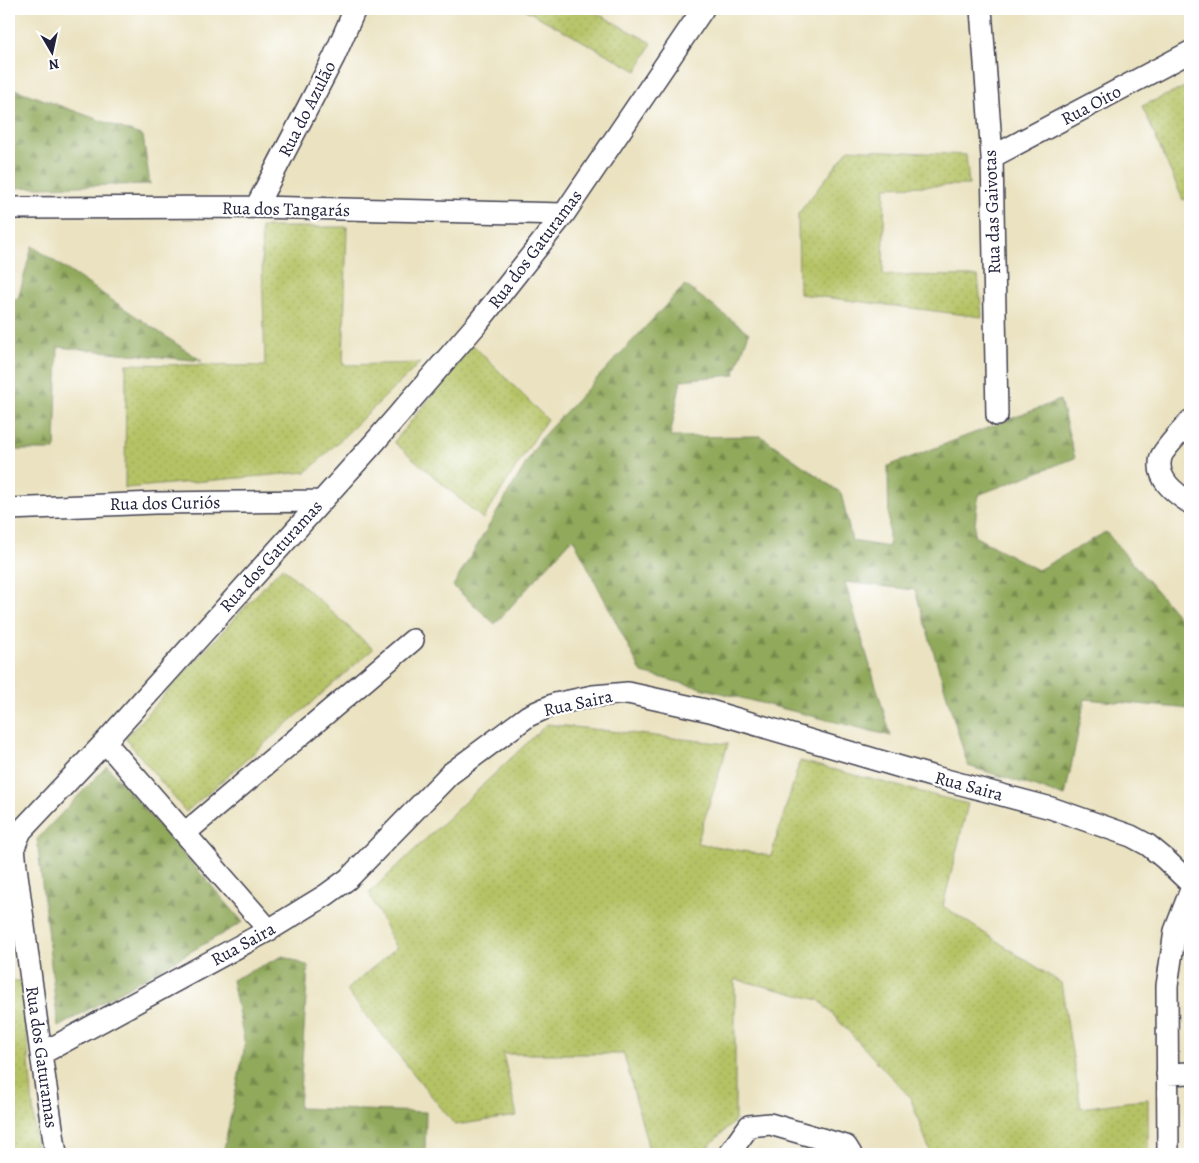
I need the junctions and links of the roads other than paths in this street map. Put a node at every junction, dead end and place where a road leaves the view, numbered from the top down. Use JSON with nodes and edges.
{"nodes":[{"id":1,"x":355,"y":9,"type":"edge"},
{"id":2,"x":703,"y":9,"type":"edge"},
{"id":3,"x":981,"y":9,"type":"edge"},
{"id":4,"x":1190,"y":52,"type":"edge"},
{"id":5,"x":992,"y":157,"type":"junction"},
{"id":6,"x":256,"y":207,"type":"junction"},
{"id":7,"x":9,"y":208,"type":"edge"},
{"id":8,"x":564,"y":214,"type":"junction"},
{"id":9,"x":997,"y":415,"type":"dead end"},
{"id":10,"x":1190,"y":420,"type":"edge"},
{"id":11,"x":320,"y":501,"type":"junction"},
{"id":12,"x":1190,"y":504,"type":"edge"},
{"id":13,"x":9,"y":509,"type":"edge"},
{"id":14,"x":413,"y":640,"type":"dead end"},
{"id":15,"x":105,"y":742,"type":"junction"},
{"id":16,"x":185,"y":833,"type":"junction"},
{"id":17,"x":1190,"y":882,"type":"edge"},
{"id":18,"x":1190,"y":892,"type":"edge"},
{"id":19,"x":269,"y":930,"type":"junction"},
{"id":20,"x":40,"y":1054,"type":"junction"},
{"id":21,"x":1190,"y":1073,"type":"edge"},
{"id":22,"x":1168,"y":1074,"type":"junction"},
{"id":23,"x":56,"y":1154,"type":"edge"},
{"id":24,"x":728,"y":1154,"type":"edge"},
{"id":25,"x":852,"y":1154,"type":"edge"},
{"id":26,"x":1168,"y":1154,"type":"edge"}],
"edges":[{"from":1,"to":6,"type":"street","name":"Rua do Azulão"},
{"from":2,"to":8,"type":"street","name":"Rua dos Gaturamas"},
{"from":3,"to":5,"type":"street","name":"Rua das Gaivotas"},
{"from":4,"to":5,"type":"street","name":"Rua Oito"},
{"from":5,"to":9,"type":"street","name":"Rua das Gaivotas"},
{"from":6,"to":7,"type":"street","name":"Rua dos Tangarás"},
{"from":6,"to":8,"type":"street","name":"Rua dos Tangarás"},
{"from":8,"to":11,"type":"street","name":"Rua dos Gaturamas"},
{"from":10,"to":12,"type":"street"},
{"from":11,"to":13,"type":"street","name":"Rua dos Curiós"},
{"from":11,"to":15,"type":"street","name":"Rua dos Gaturamas"},
{"from":14,"to":16,"type":"street"},
{"from":15,"to":16,"type":"street"},
{"from":15,"to":20,"type":"street","name":"Rua dos Gaturamas"},
{"from":16,"to":19,"type":"street"},
{"from":17,"to":19,"type":"street","name":"Rua Saira"},
{"from":18,"to":22,"type":"street"},
{"from":19,"to":20,"type":"street","name":"Rua Saira"},
{"from":20,"to":23,"type":"street","name":"Rua dos Gaturamas"},
{"from":21,"to":22,"type":"street"},
{"from":22,"to":26,"type":"street"},
{"from":24,"to":25,"type":"street"}]}
